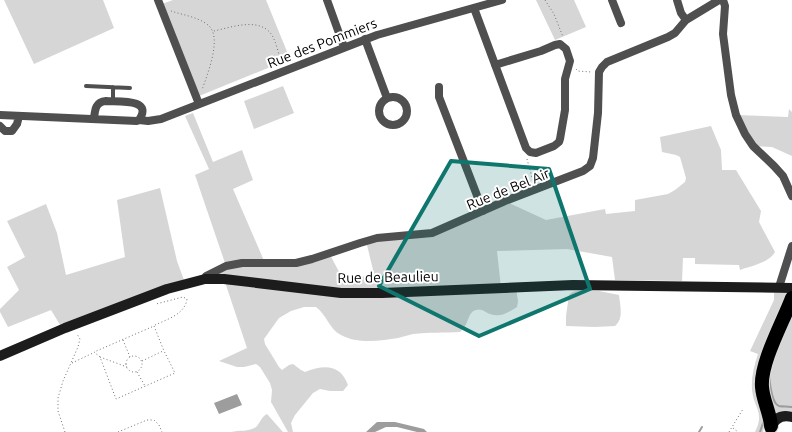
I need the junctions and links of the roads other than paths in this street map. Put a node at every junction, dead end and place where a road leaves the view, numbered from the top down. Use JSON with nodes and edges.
{"nodes":[{"id":1,"x":158,"y":0,"type":"edge"},
{"id":2,"x":327,"y":0,"type":"edge"},
{"id":3,"x":468,"y":0,"type":"edge"},
{"id":4,"x":502,"y":0,"type":"edge"},
{"id":5,"x":612,"y":0,"type":"edge"},
{"id":6,"x":676,"y":0,"type":"edge"},
{"id":7,"x":719,"y":0,"type":"edge"},
{"id":8,"x":723,"y":0,"type":"edge"},
{"id":9,"x":472,"y":8,"type":"junction"},
{"id":10,"x":686,"y":20,"type":"junction"},
{"id":11,"x":621,"y":23,"type":"dead end"},
{"id":12,"x":365,"y":39,"type":"junction"},
{"id":13,"x":344,"y":48,"type":"junction"},
{"id":14,"x":495,"y":65,"type":"junction"},
{"id":15,"x":86,"y":86,"type":"dead end"},
{"id":16,"x":113,"y":87,"type":"junction"},
{"id":17,"x":439,"y":87,"type":"dead end"},
{"id":18,"x":130,"y":88,"type":"dead end"},
{"id":19,"x":388,"y":98,"type":"dead end"},
{"id":20,"x":199,"y":100,"type":"junction"},
{"id":21,"x":112,"y":101,"type":"junction"},
{"id":22,"x":0,"y":115,"type":"edge"},
{"id":23,"x":19,"y":116,"type":"junction"},
{"id":24,"x":141,"y":117,"type":"junction"},
{"id":25,"x":94,"y":119,"type":"junction"},
{"id":26,"x":0,"y":126,"type":"edge"},
{"id":27,"x":792,"y":196,"type":"edge"},
{"id":28,"x":483,"y":211,"type":"junction"},
{"id":29,"x":792,"y":246,"type":"edge"},
{"id":30,"x":205,"y":279,"type":"junction"},
{"id":31,"x":779,"y":287,"type":"junction"},
{"id":32,"x":792,"y":288,"type":"edge"},
{"id":33,"x":792,"y":298,"type":"edge"},
{"id":34,"x":0,"y":356,"type":"edge"},
{"id":35,"x":791,"y":416,"type":"edge"},
{"id":36,"x":770,"y":429,"type":"edge"}],
"edges":[{"from":1,"to":20,"type":"street"},
{"from":2,"to":13,"type":"street"},
{"from":3,"to":9,"type":"street"},
{"from":4,"to":9,"type":"street","name":"Rue des Pommiers"},
{"from":5,"to":11,"type":"street"},
{"from":6,"to":10,"type":"street"},
{"from":7,"to":10,"type":"street"},
{"from":8,"to":27,"type":"street"},
{"from":9,"to":12,"type":"street","name":"Rue des Pommiers"},
{"from":9,"to":14,"type":"street"},
{"from":10,"to":28,"type":"street","name":"Rue de Bel Air"},
{"from":12,"to":13,"type":"street","name":"Rue des Pommiers"},
{"from":12,"to":19,"type":"street"},
{"from":13,"to":20,"type":"street","name":"Rue des Pommiers"},
{"from":14,"to":14,"type":"street"},
{"from":15,"to":16,"type":"lane"},
{"from":16,"to":18,"type":"lane"},
{"from":16,"to":21,"type":"lane"},
{"from":17,"to":28,"type":"street"},
{"from":20,"to":24,"type":"street","name":"Rue des Pommiers"},
{"from":21,"to":24,"type":"street"},
{"from":21,"to":25,"type":"street"},
{"from":22,"to":23,"type":"street","name":"Rue des Pommiers"},
{"from":23,"to":25,"type":"street","name":"Rue des Pommiers"},
{"from":23,"to":26,"type":"street"},
{"from":24,"to":25,"type":"street","name":"Rue des Pommiers"},
{"from":28,"to":30,"type":"street","name":"Rue de Bel Air"},
{"from":29,"to":31,"type":"street"},
{"from":30,"to":31,"type":"street","name":"Rue de Beaulieu"},
{"from":30,"to":34,"type":"street","name":"Rue de Beaulieu"},
{"from":31,"to":32,"type":"street","name":"Rue de Beaulieu"},
{"from":33,"to":36,"type":"highway"},
{"from":35,"to":36,"type":"street"}]}
